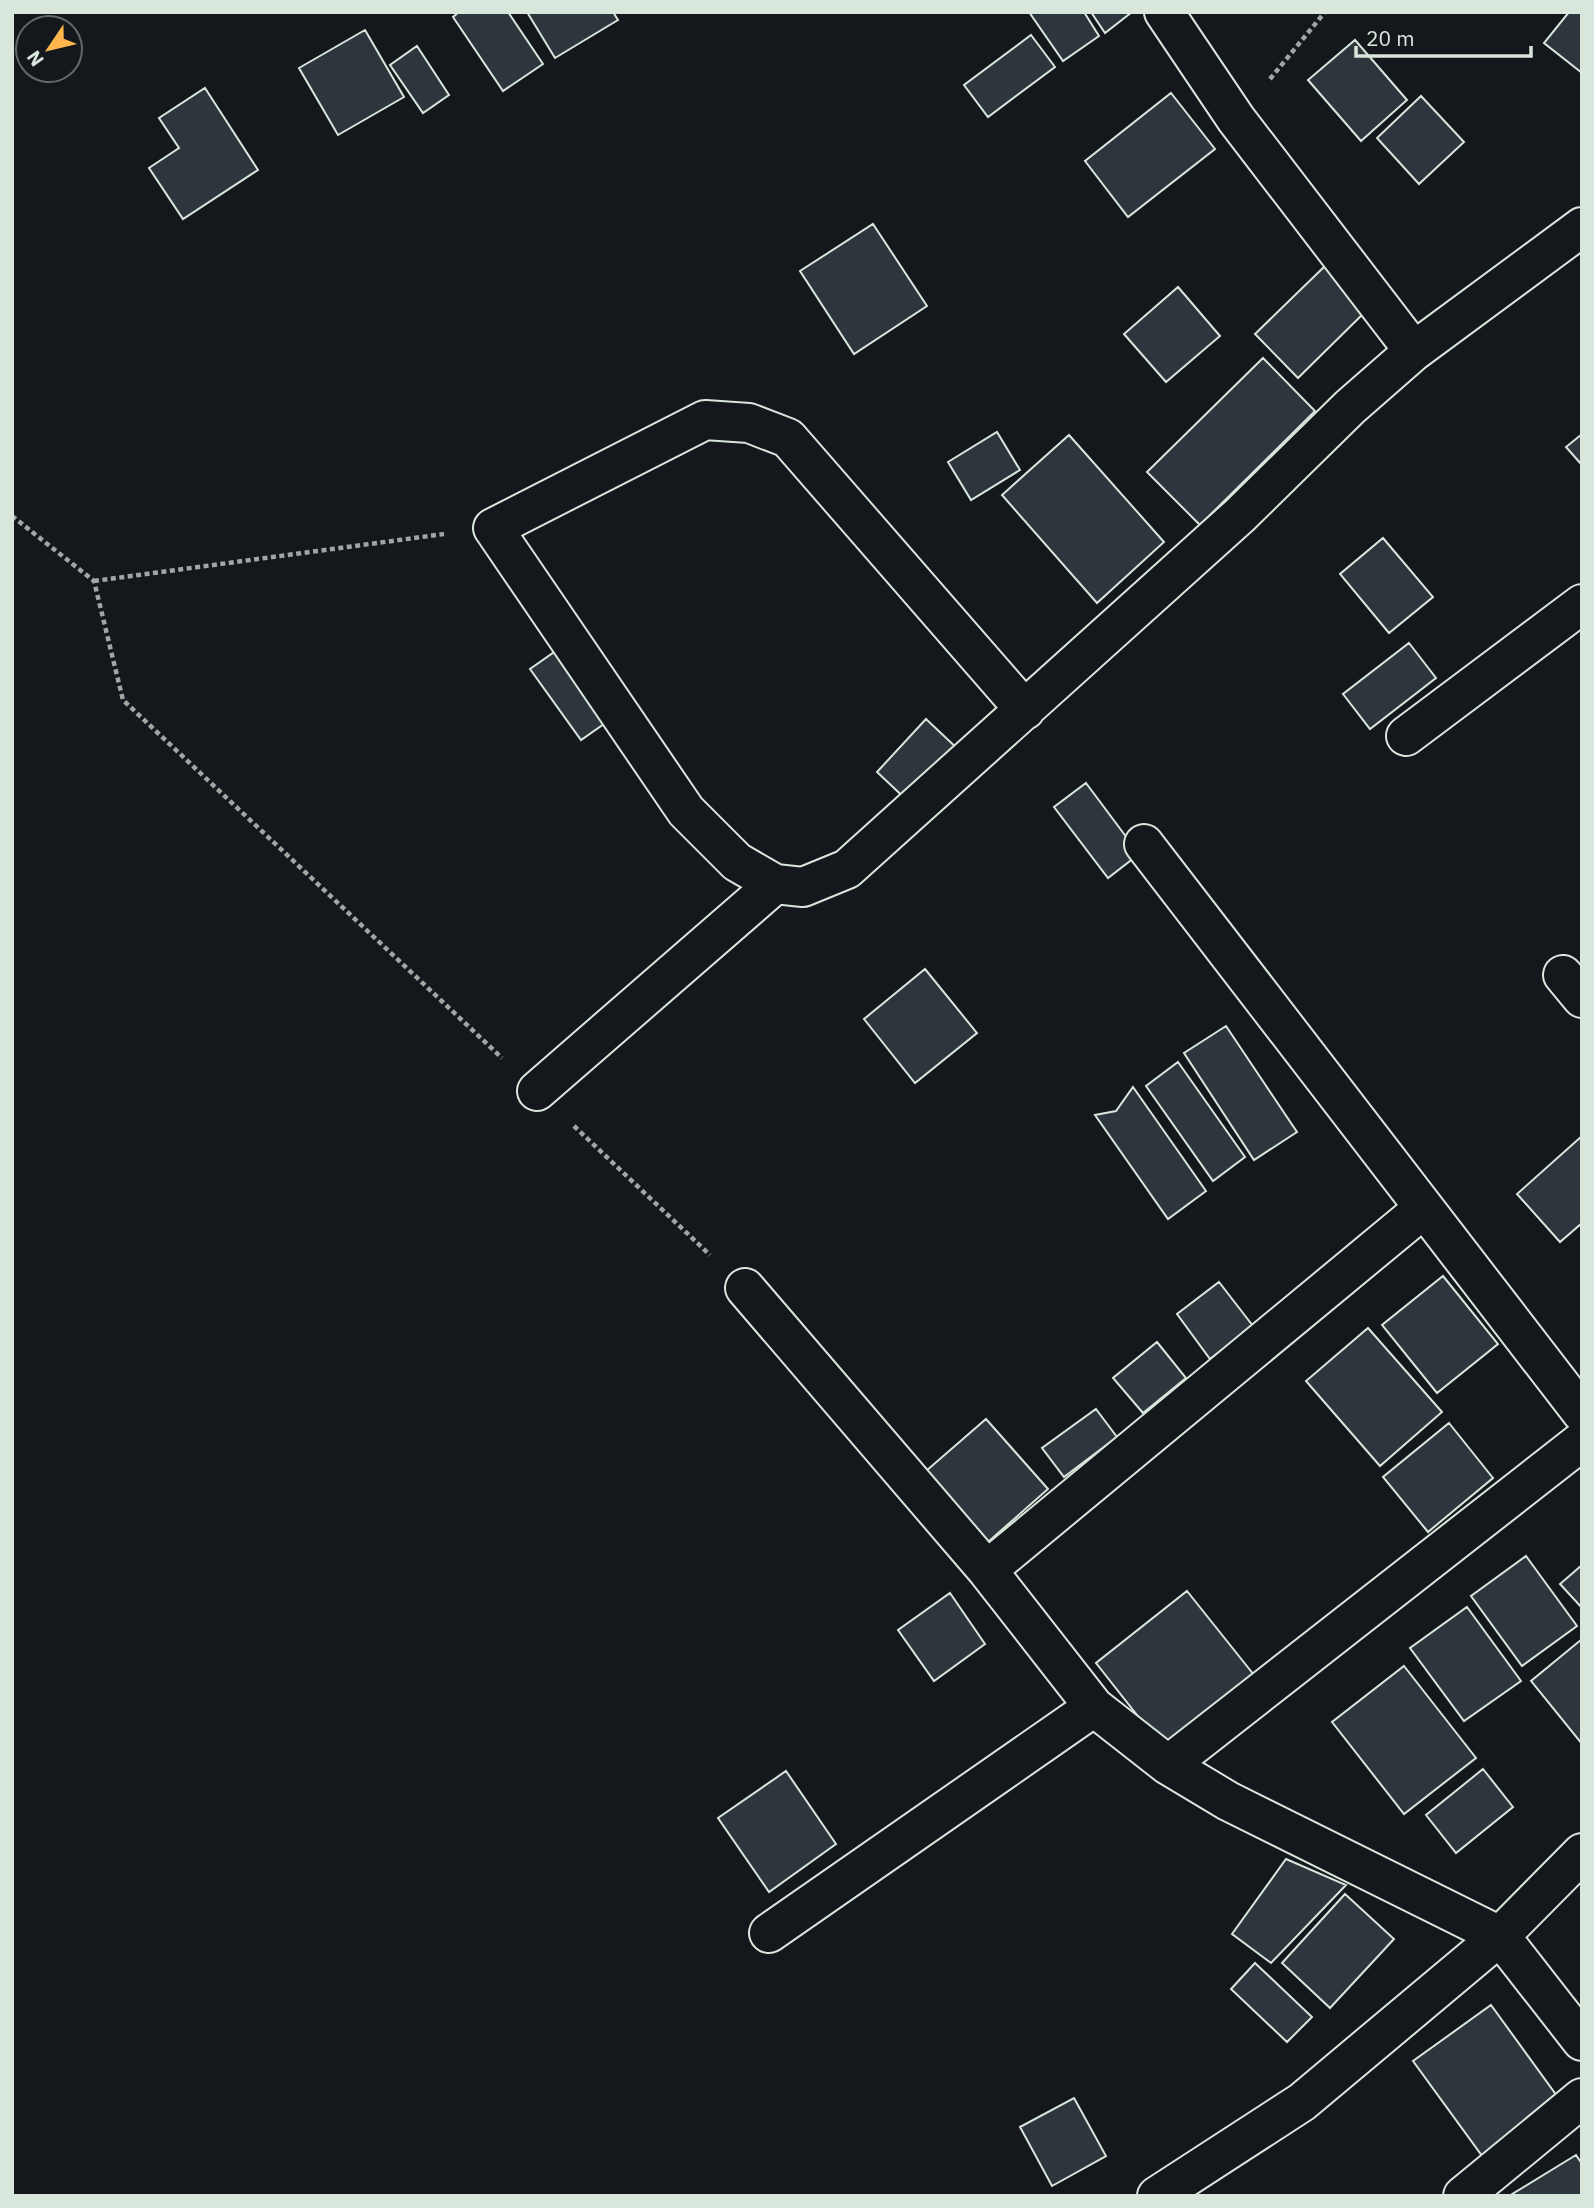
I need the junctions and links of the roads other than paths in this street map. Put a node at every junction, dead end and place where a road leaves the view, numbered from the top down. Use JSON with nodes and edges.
{"nodes":[{"id":1,"x":1164,"y":12,"type":"edge"},
{"id":2,"x":1582,"y":227,"type":"edge"},
{"id":3,"x":1414,"y":351,"type":"junction"},
{"id":4,"x":1582,"y":604,"type":"edge"},
{"id":5,"x":1025,"y":710,"type":"junction"},
{"id":6,"x":1406,"y":736,"type":"dead end"},
{"id":7,"x":1144,"y":845,"type":"dead end"},
{"id":8,"x":775,"y":884,"type":"junction"},
{"id":9,"x":537,"y":1091,"type":"road end"},
{"id":10,"x":1423,"y":1209,"type":"junction"},
{"id":11,"x":745,"y":1288,"type":"road end"},
{"id":12,"x":1582,"y":1413,"type":"edge"},
{"id":13,"x":1582,"y":1441,"type":"edge"},
{"id":14,"x":987,"y":1570,"type":"junction"},
{"id":15,"x":1094,"y":1707,"type":"junction"},
{"id":16,"x":1168,"y":1765,"type":"junction"},
{"id":17,"x":1582,"y":1853,"type":"edge"},
{"id":18,"x":769,"y":1933,"type":"dead end"},
{"id":19,"x":1500,"y":1936,"type":"junction"},
{"id":20,"x":1582,"y":2040,"type":"edge"},
{"id":21,"x":1582,"y":2098,"type":"edge"},
{"id":22,"x":1157,"y":2196,"type":"edge"},
{"id":23,"x":1463,"y":2196,"type":"edge"}],
"edges":[{"from":1,"to":3,"type":"street"},
{"from":2,"to":3,"type":"street"},
{"from":3,"to":5,"type":"street"},
{"from":4,"to":6,"type":"street"},
{"from":5,"to":8,"type":"street"},
{"from":5,"to":8,"type":"street"},
{"from":7,"to":10,"type":"street"},
{"from":8,"to":9,"type":"street"},
{"from":10,"to":12,"type":"street"},
{"from":10,"to":14,"type":"street"},
{"from":11,"to":14,"type":"street"},
{"from":13,"to":16,"type":"street"},
{"from":14,"to":15,"type":"street"},
{"from":15,"to":16,"type":"street"},
{"from":15,"to":18,"type":"street"},
{"from":16,"to":19,"type":"street"},
{"from":17,"to":19,"type":"street"},
{"from":19,"to":20,"type":"street"},
{"from":19,"to":22,"type":"street"},
{"from":21,"to":23,"type":"street"}]}
